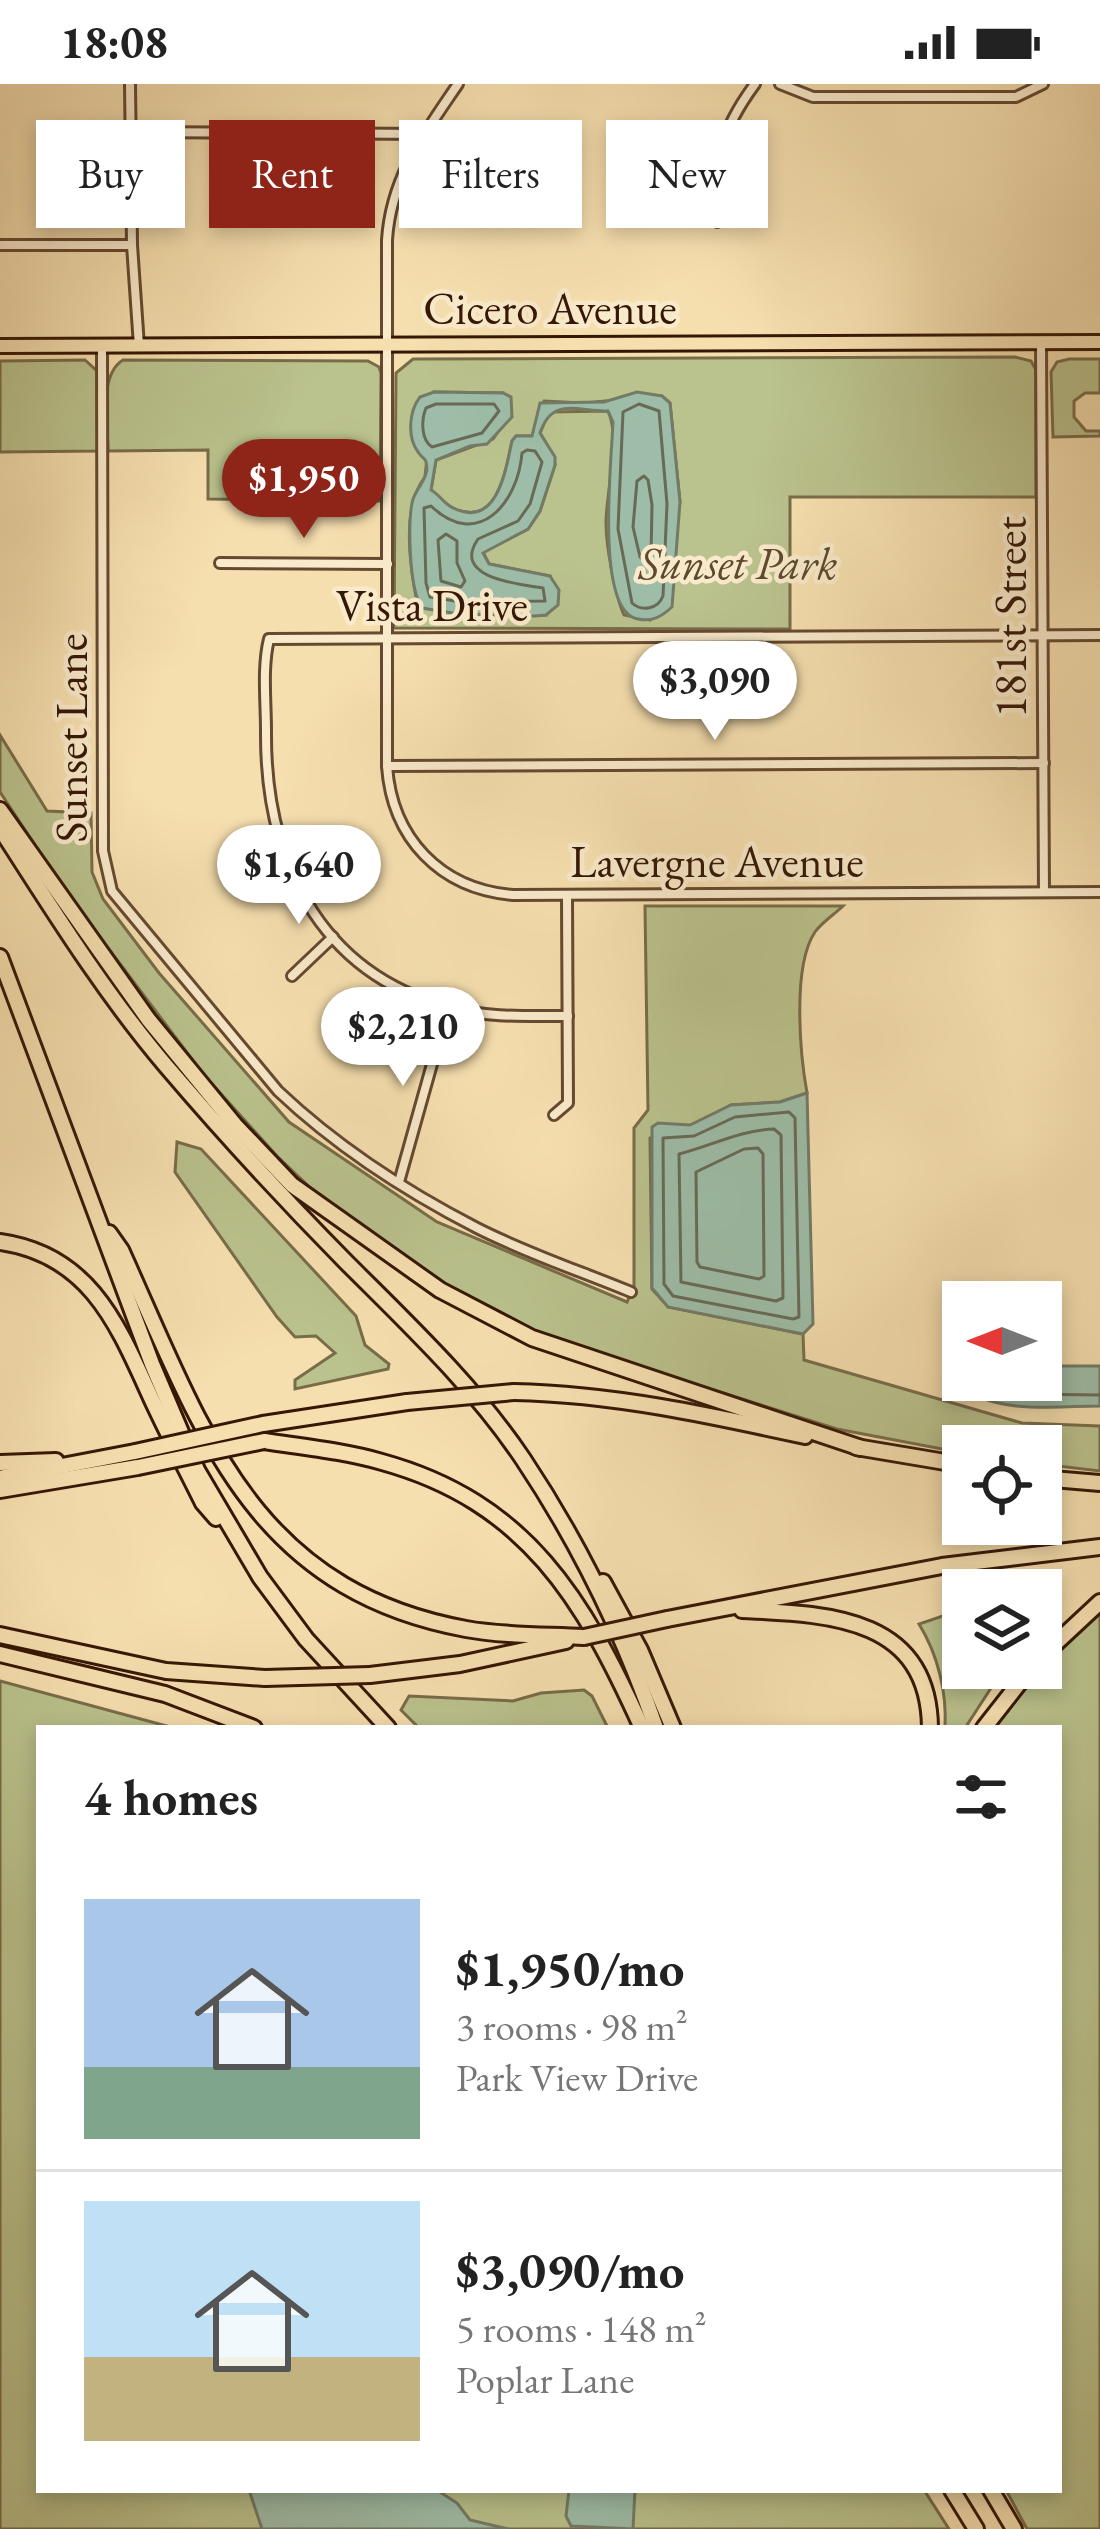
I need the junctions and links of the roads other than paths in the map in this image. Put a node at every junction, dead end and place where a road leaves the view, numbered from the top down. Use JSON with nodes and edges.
{"nodes":[{"id":1,"x":130,"y":84,"type":"edge"},
{"id":2,"x":458,"y":84,"type":"edge"},
{"id":3,"x":755,"y":84,"type":"edge"},
{"id":4,"x":780,"y":84,"type":"edge"},
{"id":5,"x":1043,"y":84,"type":"edge"},
{"id":6,"x":131,"y":120,"type":"edge"},
{"id":7,"x":434,"y":120,"type":"edge"},
{"id":8,"x":730,"y":120,"type":"edge"},
{"id":9,"x":185,"y":132,"type":"edge"},
{"id":10,"x":399,"y":134,"type":"edge"},
{"id":11,"x":399,"y":184,"type":"edge"},
{"id":12,"x":132,"y":228,"type":"edge"},
{"id":13,"x":0,"y":244,"type":"edge"},
{"id":14,"x":132,"y":245,"type":"junction"},
{"id":15,"x":1041,"y":342,"type":"junction"},
{"id":16,"x":1100,"y":342,"type":"edge"},
{"id":17,"x":389,"y":345,"type":"junction"},
{"id":18,"x":0,"y":346,"type":"edge"},
{"id":19,"x":102,"y":346,"type":"junction"},
{"id":20,"x":139,"y":346,"type":"junction"},
{"id":21,"x":220,"y":562,"type":"dead end"},
{"id":22,"x":388,"y":564,"type":"junction"},
{"id":23,"x":1044,"y":635,"type":"junction"},
{"id":24,"x":1100,"y":635,"type":"edge"},
{"id":25,"x":387,"y":637,"type":"junction"},
{"id":26,"x":1044,"y":764,"type":"junction"},
{"id":27,"x":387,"y":766,"type":"junction"},
{"id":28,"x":0,"y":810,"type":"edge"},
{"id":29,"x":0,"y":828,"type":"edge"},
{"id":30,"x":1044,"y":892,"type":"junction"},
{"id":31,"x":1100,"y":892,"type":"edge"},
{"id":32,"x":567,"y":896,"type":"junction"},
{"id":33,"x":333,"y":937,"type":"junction"},
{"id":34,"x":0,"y":957,"type":"edge"},
{"id":35,"x":292,"y":976,"type":"dead end"},
{"id":36,"x":448,"y":1007,"type":"junction"},
{"id":37,"x":568,"y":1016,"type":"junction"},
{"id":38,"x":554,"y":1115,"type":"dead end"},
{"id":39,"x":399,"y":1182,"type":"junction"},
{"id":40,"x":95,"y":1214,"type":"junction"},
{"id":41,"x":0,"y":1242,"type":"edge"},
{"id":42,"x":632,"y":1292,"type":"dead end"},
{"id":43,"x":264,"y":1432,"type":"junction"},
{"id":44,"x":861,"y":1448,"type":"junction"},
{"id":45,"x":97,"y":1459,"type":"junction"},
{"id":46,"x":137,"y":1459,"type":"junction"},
{"id":47,"x":942,"y":1462,"type":"edge"},
{"id":48,"x":0,"y":1463,"type":"edge"},
{"id":49,"x":0,"y":1478,"type":"edge"},
{"id":50,"x":1062,"y":1480,"type":"edge"},
{"id":51,"x":1100,"y":1483,"type":"edge"},
{"id":52,"x":0,"y":1490,"type":"edge"},
{"id":53,"x":234,"y":1537,"type":"junction"},
{"id":54,"x":1100,"y":1547,"type":"edge"},
{"id":55,"x":579,"y":1550,"type":"junction"},
{"id":56,"x":1100,"y":1602,"type":"edge"},
{"id":57,"x":719,"y":1609,"type":"junction"},
{"id":58,"x":0,"y":1635,"type":"edge"},
{"id":59,"x":1062,"y":1637,"type":"edge"},
{"id":60,"x":538,"y":1640,"type":"junction"},
{"id":61,"x":0,"y":1654,"type":"edge"},
{"id":62,"x":1015,"y":1689,"type":"edge"},
{"id":63,"x":246,"y":1725,"type":"edge"},
{"id":64,"x":385,"y":1725,"type":"edge"},
{"id":65,"x":641,"y":1725,"type":"edge"},
{"id":66,"x":655,"y":1725,"type":"edge"},
{"id":67,"x":672,"y":1725,"type":"edge"},
{"id":68,"x":930,"y":1725,"type":"edge"},
{"id":69,"x":986,"y":1725,"type":"edge"},
{"id":70,"x":954,"y":2493,"type":"edge"},
{"id":71,"x":995,"y":2493,"type":"edge"},
{"id":72,"x":976,"y":2529,"type":"edge"},
{"id":73,"x":1014,"y":2529,"type":"edge"}],
"edges":[{"from":1,"to":6,"type":"street"},
{"from":2,"to":7,"type":"street","name":"Lavergne Avenue"},
{"from":3,"to":8,"type":"street"},
{"from":4,"to":5,"type":"street"},
{"from":9,"to":10,"type":"street"},
{"from":11,"to":17,"type":"street","name":"Lavergne Avenue"},
{"from":12,"to":14,"type":"street"},
{"from":13,"to":14,"type":"street"},
{"from":14,"to":20,"type":"street"},
{"from":15,"to":16,"type":"main road","name":"Cicero Avenue"},
{"from":15,"to":17,"type":"main road","name":"Cicero Avenue"},
{"from":15,"to":23,"type":"street","name":"181st Street"},
{"from":17,"to":20,"type":"main road","name":"Cicero Avenue"},
{"from":17,"to":22,"type":"street","name":"Lavergne Avenue"},
{"from":18,"to":19,"type":"main road","name":"Cicero Avenue"},
{"from":19,"to":20,"type":"main road","name":"Cicero Avenue"},
{"from":19,"to":39,"type":"street","name":"Sunset Lane"},
{"from":21,"to":22,"type":"street"},
{"from":22,"to":25,"type":"street","name":"Lavergne Avenue"},
{"from":23,"to":24,"type":"street","name":"Vista Drive"},
{"from":23,"to":25,"type":"street","name":"Vista Drive"},
{"from":23,"to":26,"type":"street","name":"181st Street"},
{"from":25,"to":27,"type":"street","name":"Lavergne Avenue"},
{"from":25,"to":33,"type":"street","name":"Vista Drive"},
{"from":26,"to":27,"type":"street"},
{"from":26,"to":30,"type":"street","name":"181st Street"},
{"from":27,"to":32,"type":"street","name":"Lavergne Avenue"},
{"from":28,"to":44,"type":"highway"},
{"from":29,"to":55,"type":"highway"},
{"from":30,"to":31,"type":"street","name":"Lavergne Avenue"},
{"from":30,"to":32,"type":"street","name":"Lavergne Avenue"},
{"from":32,"to":37,"type":"street"},
{"from":33,"to":35,"type":"street"},
{"from":33,"to":36,"type":"street"},
{"from":34,"to":40,"type":"highway"},
{"from":36,"to":37,"type":"street"},
{"from":36,"to":39,"type":"street"},
{"from":37,"to":38,"type":"street"},
{"from":39,"to":42,"type":"street","name":"Sunset Lane"},
{"from":40,"to":53,"type":"highway"},
{"from":40,"to":60,"type":"highway"},
{"from":41,"to":53,"type":"highway"},
{"from":43,"to":44,"type":"highway","bridge":true},
{"from":43,"to":46,"type":"highway","bridge":true},
{"from":43,"to":65,"type":"highway"},
{"from":44,"to":47,"type":"highway"},
{"from":45,"to":46,"type":"highway"},
{"from":45,"to":48,"type":"highway"},
{"from":45,"to":49,"type":"highway"},
{"from":46,"to":52,"type":"highway"},
{"from":50,"to":51,"type":"highway"},
{"from":53,"to":64,"type":"highway"},
{"from":54,"to":57,"type":"highway"},
{"from":55,"to":66,"type":"highway"},
{"from":55,"to":67,"type":"highway"},
{"from":56,"to":59,"type":"highway"},
{"from":57,"to":60,"type":"highway","bridge":true},
{"from":57,"to":68,"type":"highway"},
{"from":58,"to":60,"type":"highway","bridge":true},
{"from":61,"to":63,"type":"highway"},
{"from":62,"to":69,"type":"highway"},
{"from":70,"to":72,"type":"highway"},
{"from":71,"to":73,"type":"highway"}]}
